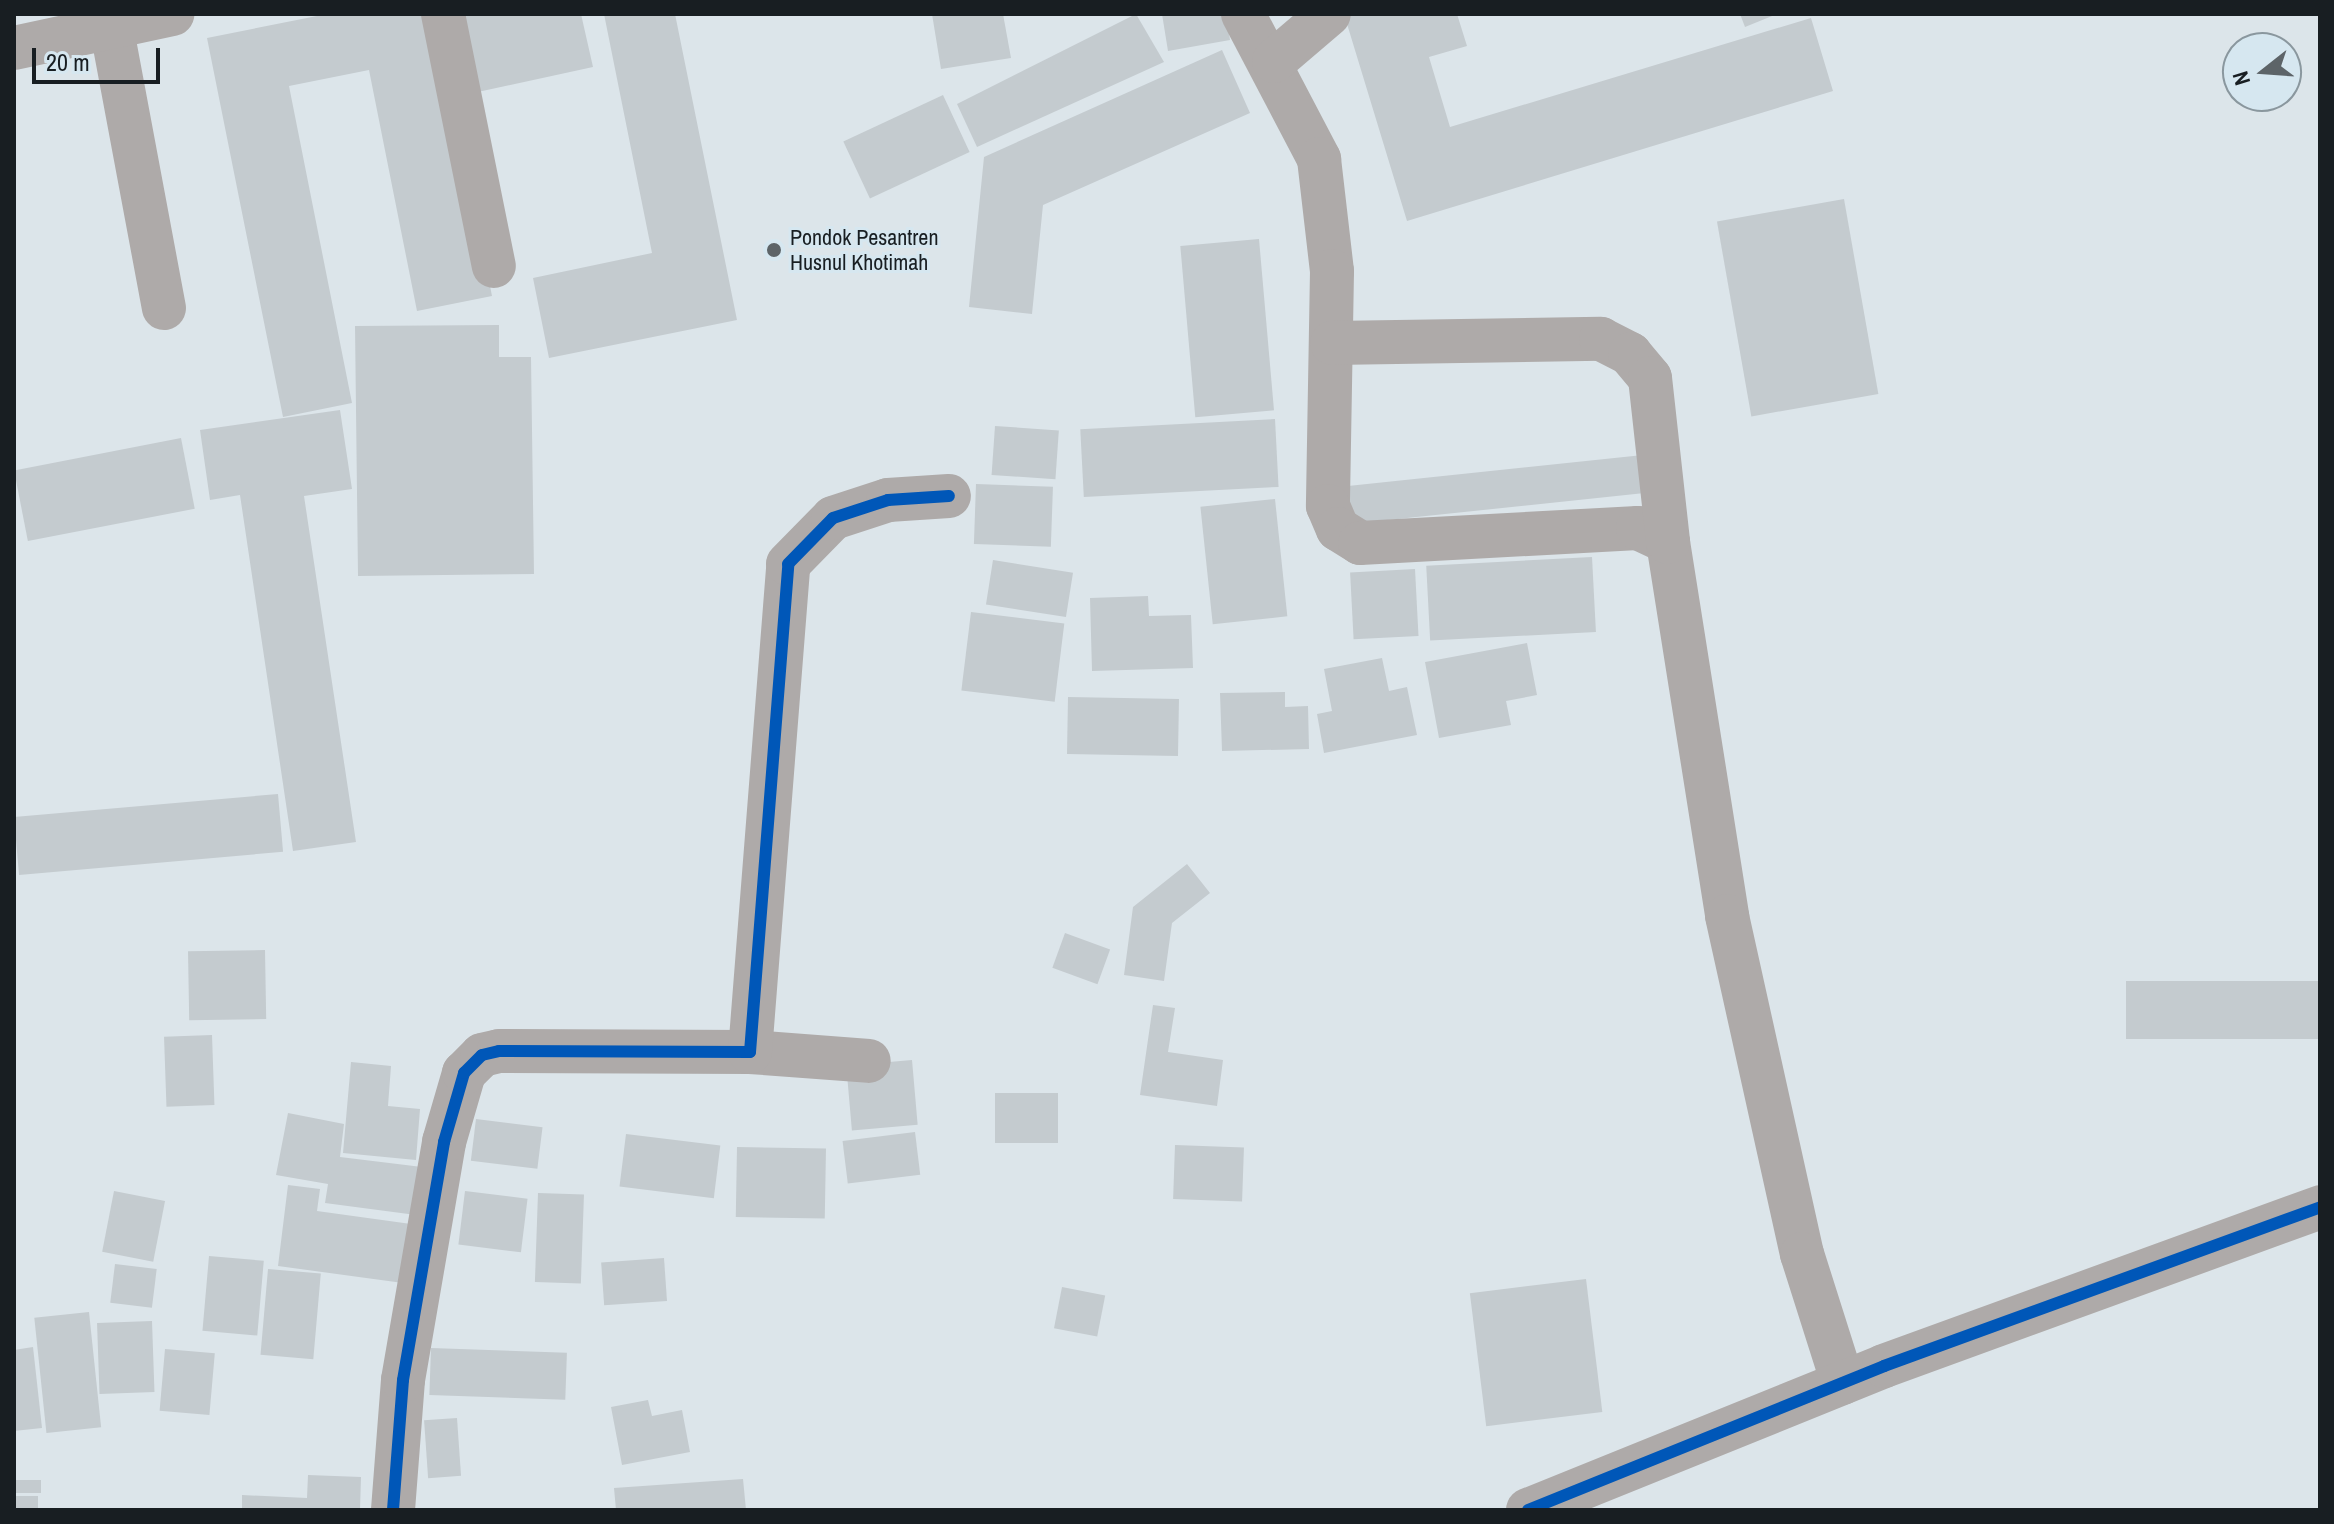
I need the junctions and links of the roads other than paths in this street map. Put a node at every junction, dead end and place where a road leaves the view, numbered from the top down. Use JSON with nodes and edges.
{"nodes":[{"id":1,"x":443,"y":14,"type":"edge"},
{"id":2,"x":1243,"y":14,"type":"edge"},
{"id":3,"x":1329,"y":14,"type":"edge"},
{"id":4,"x":144,"y":18,"type":"edge"},
{"id":5,"x":14,"y":48,"type":"edge"},
{"id":6,"x":1274,"y":61,"type":"junction"},
{"id":7,"x":494,"y":266,"type":"dead end"},
{"id":8,"x":164,"y":308,"type":"dead end"},
{"id":9,"x":1332,"y":343,"type":"junction"},
{"id":10,"x":949,"y":496,"type":"dead end"},
{"id":11,"x":1668,"y":542,"type":"junction"},
{"id":12,"x":750,"y":1052,"type":"junction"},
{"id":13,"x":869,"y":1061,"type":"dead end"},
{"id":14,"x":2320,"y":1207,"type":"edge"},
{"id":15,"x":1843,"y":1383,"type":"junction"},
{"id":16,"x":393,"y":1510,"type":"edge"},
{"id":17,"x":1528,"y":1510,"type":"edge"}],
"edges":[{"from":1,"to":7,"type":"street"},
{"from":2,"to":6,"type":"street"},
{"from":3,"to":6,"type":"street"},
{"from":4,"to":5,"type":"street"},
{"from":4,"to":8,"type":"street"},
{"from":6,"to":9,"type":"street"},
{"from":9,"to":11,"type":"street"},
{"from":9,"to":11,"type":"street"},
{"from":10,"to":12,"type":"street"},
{"from":11,"to":15,"type":"street"},
{"from":12,"to":13,"type":"street"},
{"from":12,"to":16,"type":"street"},
{"from":14,"to":15,"type":"street"},
{"from":15,"to":17,"type":"street"}]}
